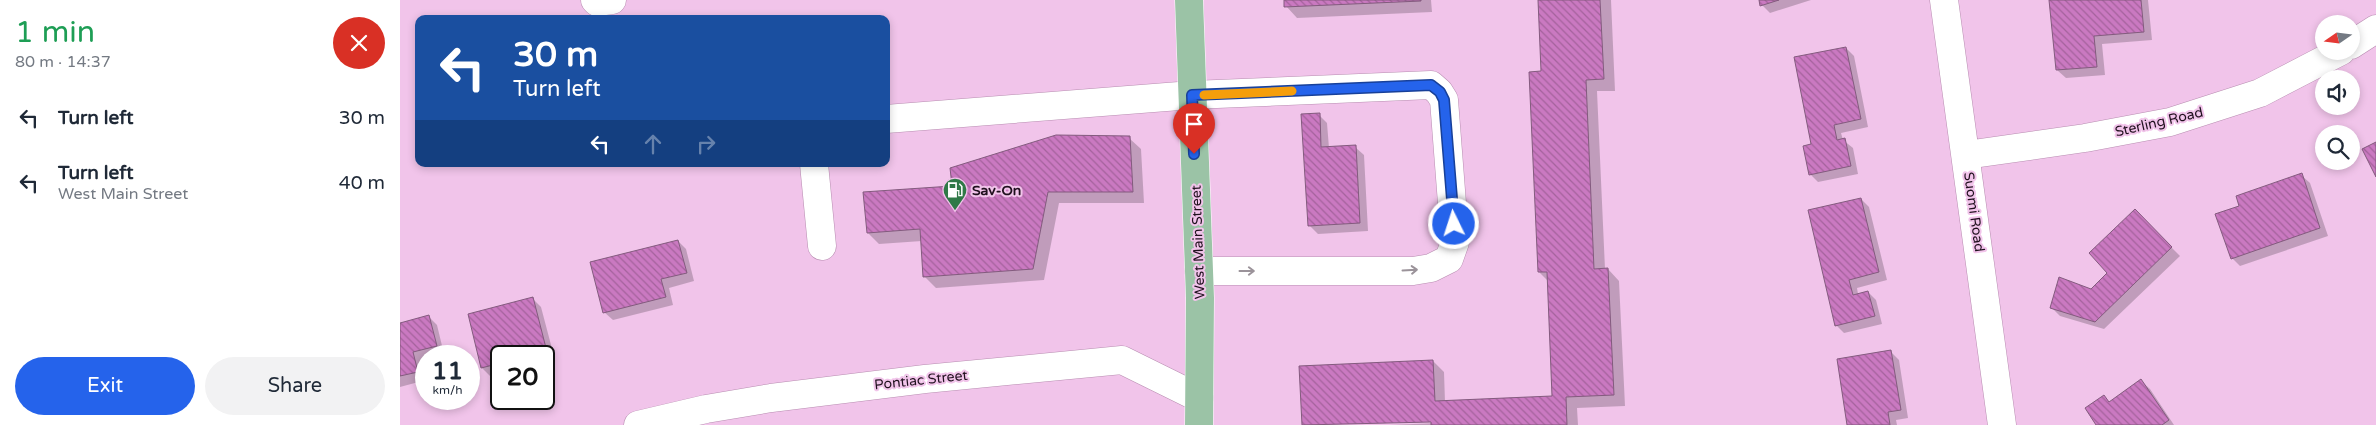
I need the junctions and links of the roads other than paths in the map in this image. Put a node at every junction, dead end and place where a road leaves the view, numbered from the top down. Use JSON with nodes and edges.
{"nodes":[{"id":1,"x":595,"y":0,"type":"edge"},
{"id":2,"x":612,"y":0,"type":"edge"},
{"id":3,"x":1189,"y":0,"type":"edge"},
{"id":4,"x":1944,"y":0,"type":"edge"},
{"id":5,"x":2376,"y":29,"type":"edge"},
{"id":6,"x":2360,"y":39,"type":"edge"},
{"id":7,"x":2324,"y":60,"type":"edge"},
{"id":8,"x":1192,"y":95,"type":"junction"},
{"id":9,"x":890,"y":119,"type":"edge"},
{"id":10,"x":1966,"y":155,"type":"junction"},
{"id":11,"x":814,"y":167,"type":"edge"},
{"id":12,"x":822,"y":246,"type":"dead end"},
{"id":13,"x":1199,"y":271,"type":"junction"},
{"id":14,"x":1199,"y":398,"type":"junction"},
{"id":15,"x":638,"y":425,"type":"edge"},
{"id":16,"x":1199,"y":425,"type":"edge"},
{"id":17,"x":2002,"y":425,"type":"edge"}],
"edges":[{"from":1,"to":2,"type":"street"},
{"from":3,"to":8,"type":"main road","name":"West Main Street"},
{"from":4,"to":10,"type":"street","name":"Suomi Road"},
{"from":5,"to":6,"type":"street"},
{"from":7,"to":10,"type":"street","name":"Sterling Road"},
{"from":8,"to":9,"type":"street"},
{"from":8,"to":13,"type":"main road","name":"West Main Street"},
{"from":13,"to":8,"type":"street","one_way":true},
{"from":10,"to":17,"type":"street","name":"Suomi Road"},
{"from":11,"to":12,"type":"street"},
{"from":13,"to":14,"type":"main road","name":"West Main Street"},
{"from":14,"to":15,"type":"street","name":"Pontiac Street"},
{"from":14,"to":16,"type":"main road","name":"West Main Street"}]}
